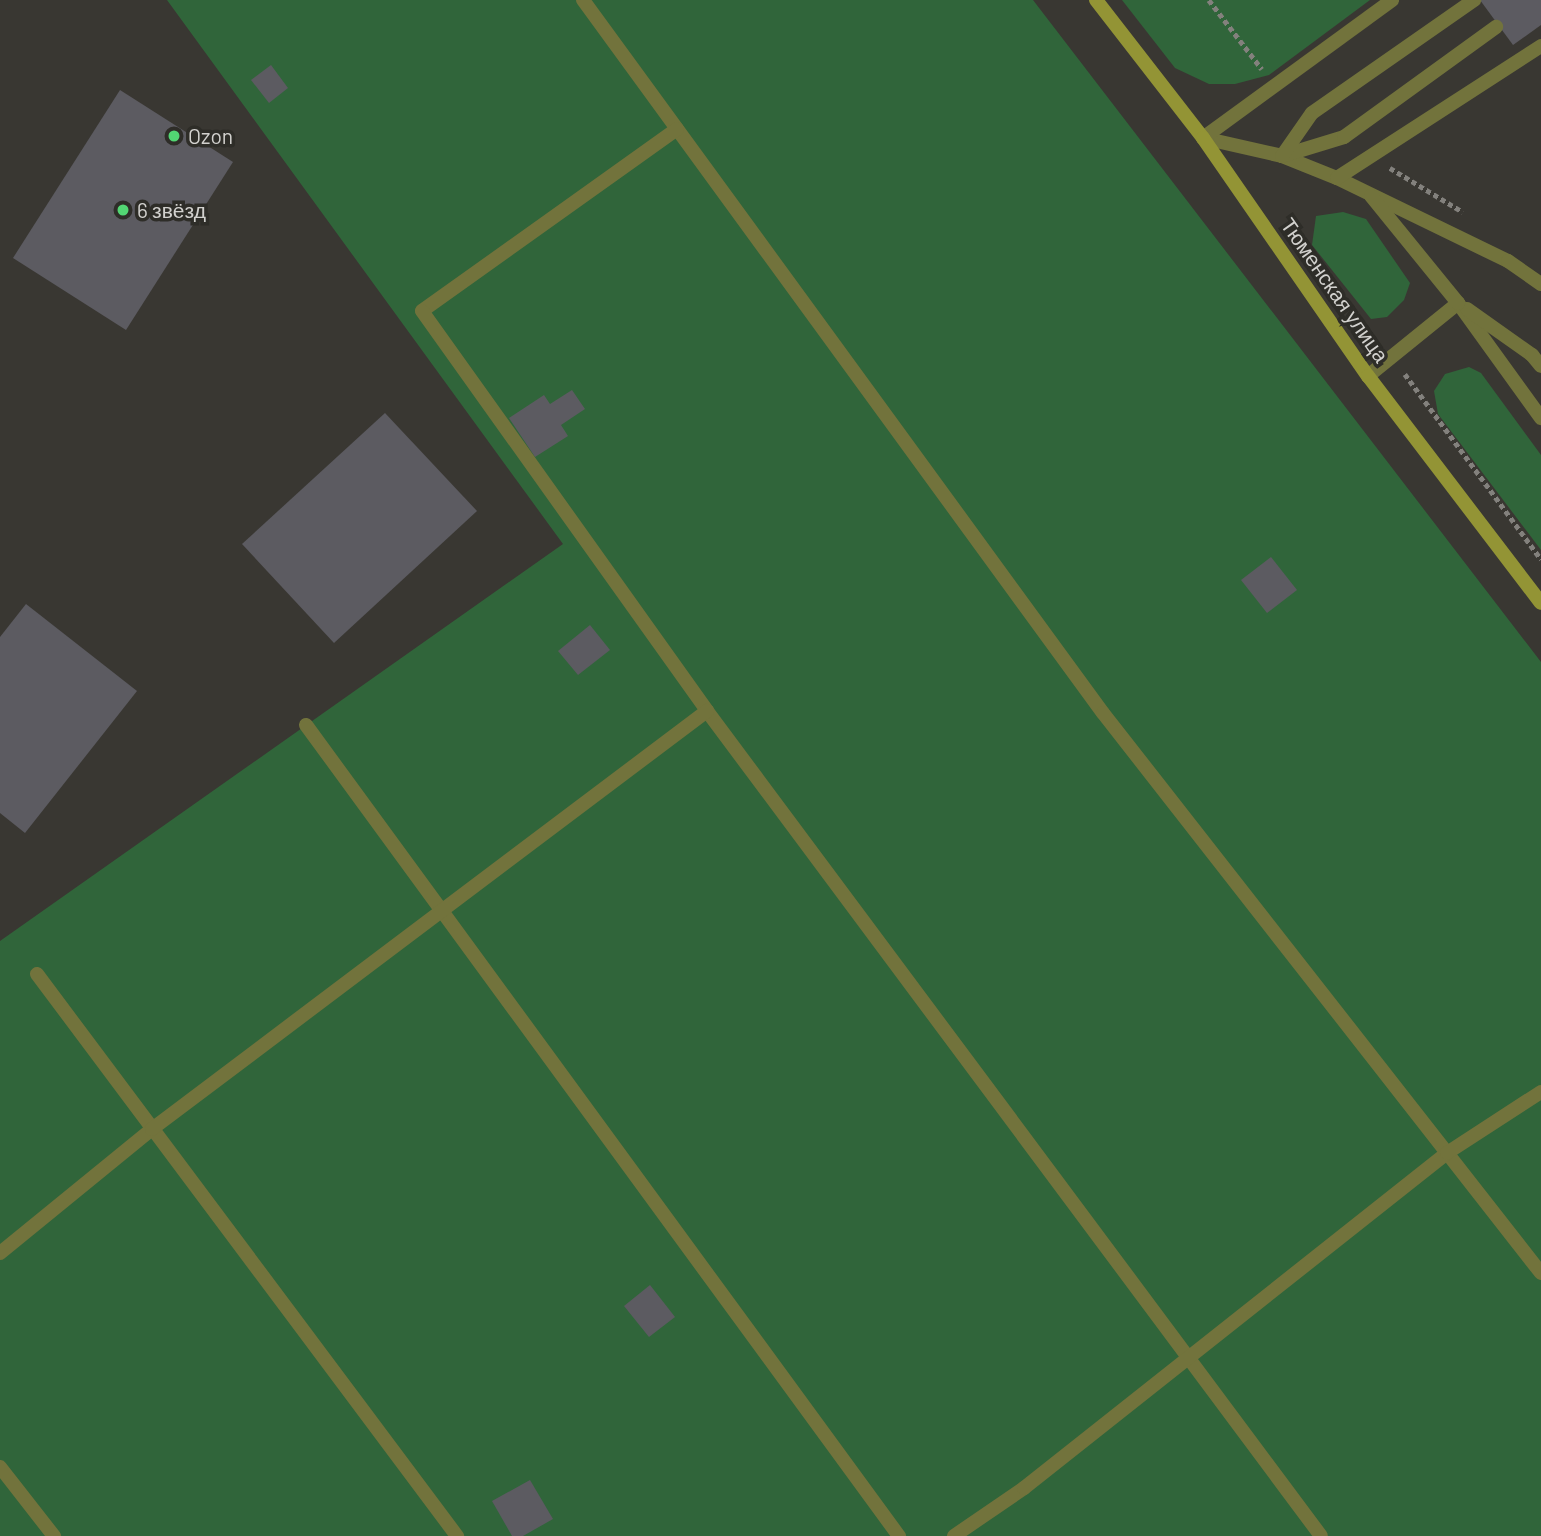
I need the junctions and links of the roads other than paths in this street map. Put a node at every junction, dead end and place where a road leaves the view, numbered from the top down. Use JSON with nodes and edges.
{"nodes":[{"id":1,"x":583,"y":0,"type":"edge"},
{"id":2,"x":1096,"y":0,"type":"edge"},
{"id":3,"x":1392,"y":0,"type":"edge"},
{"id":4,"x":1474,"y":0,"type":"edge"},
{"id":5,"x":1496,"y":27,"type":"dead end"},
{"id":6,"x":1541,"y":46,"type":"edge"},
{"id":7,"x":677,"y":130,"type":"junction"},
{"id":8,"x":1203,"y":138,"type":"junction"},
{"id":9,"x":1282,"y":156,"type":"junction"},
{"id":10,"x":1337,"y":178,"type":"junction"},
{"id":11,"x":1368,"y":193,"type":"junction"},
{"id":12,"x":1541,"y":284,"type":"edge"},
{"id":13,"x":1458,"y":303,"type":"junction"},
{"id":14,"x":1541,"y":366,"type":"edge"},
{"id":15,"x":1368,"y":376,"type":"junction"},
{"id":16,"x":1541,"y":418,"type":"edge"},
{"id":17,"x":1541,"y":603,"type":"edge"},
{"id":18,"x":707,"y":711,"type":"junction"},
{"id":19,"x":306,"y":725,"type":"dead end"},
{"id":20,"x":443,"y":911,"type":"junction"},
{"id":21,"x":37,"y":974,"type":"dead end"},
{"id":22,"x":1541,"y":1092,"type":"edge"},
{"id":23,"x":152,"y":1129,"type":"junction"},
{"id":24,"x":1447,"y":1153,"type":"junction"},
{"id":25,"x":0,"y":1253,"type":"edge"},
{"id":26,"x":1541,"y":1273,"type":"edge"},
{"id":27,"x":1188,"y":1359,"type":"junction"},
{"id":28,"x":0,"y":1467,"type":"edge"},
{"id":29,"x":54,"y":1536,"type":"edge"},
{"id":30,"x":457,"y":1536,"type":"edge"},
{"id":31,"x":899,"y":1536,"type":"edge"},
{"id":32,"x":954,"y":1536,"type":"edge"},
{"id":33,"x":1321,"y":1536,"type":"edge"}],
"edges":[{"from":1,"to":7,"type":"street"},
{"from":2,"to":8,"type":"street","name":"Тюменская улица"},
{"from":3,"to":8,"type":"street"},
{"from":4,"to":9,"type":"street"},
{"from":5,"to":9,"type":"street"},
{"from":6,"to":10,"type":"street"},
{"from":7,"to":18,"type":"street"},
{"from":7,"to":24,"type":"street"},
{"from":8,"to":9,"type":"street"},
{"from":8,"to":15,"type":"street","name":"Тюменская улица"},
{"from":9,"to":10,"type":"street"},
{"from":10,"to":11,"type":"street"},
{"from":11,"to":12,"type":"street"},
{"from":11,"to":13,"type":"street"},
{"from":13,"to":14,"type":"street"},
{"from":13,"to":15,"type":"street"},
{"from":13,"to":16,"type":"street"},
{"from":15,"to":17,"type":"street","name":"Тюменская улица"},
{"from":18,"to":20,"type":"street"},
{"from":18,"to":27,"type":"street"},
{"from":19,"to":20,"type":"street"},
{"from":20,"to":23,"type":"street"},
{"from":20,"to":31,"type":"street"},
{"from":21,"to":23,"type":"street"},
{"from":22,"to":24,"type":"street"},
{"from":23,"to":25,"type":"street"},
{"from":23,"to":30,"type":"street"},
{"from":24,"to":26,"type":"street"},
{"from":24,"to":27,"type":"street"},
{"from":27,"to":32,"type":"street"},
{"from":27,"to":33,"type":"street"},
{"from":28,"to":29,"type":"street"}]}
